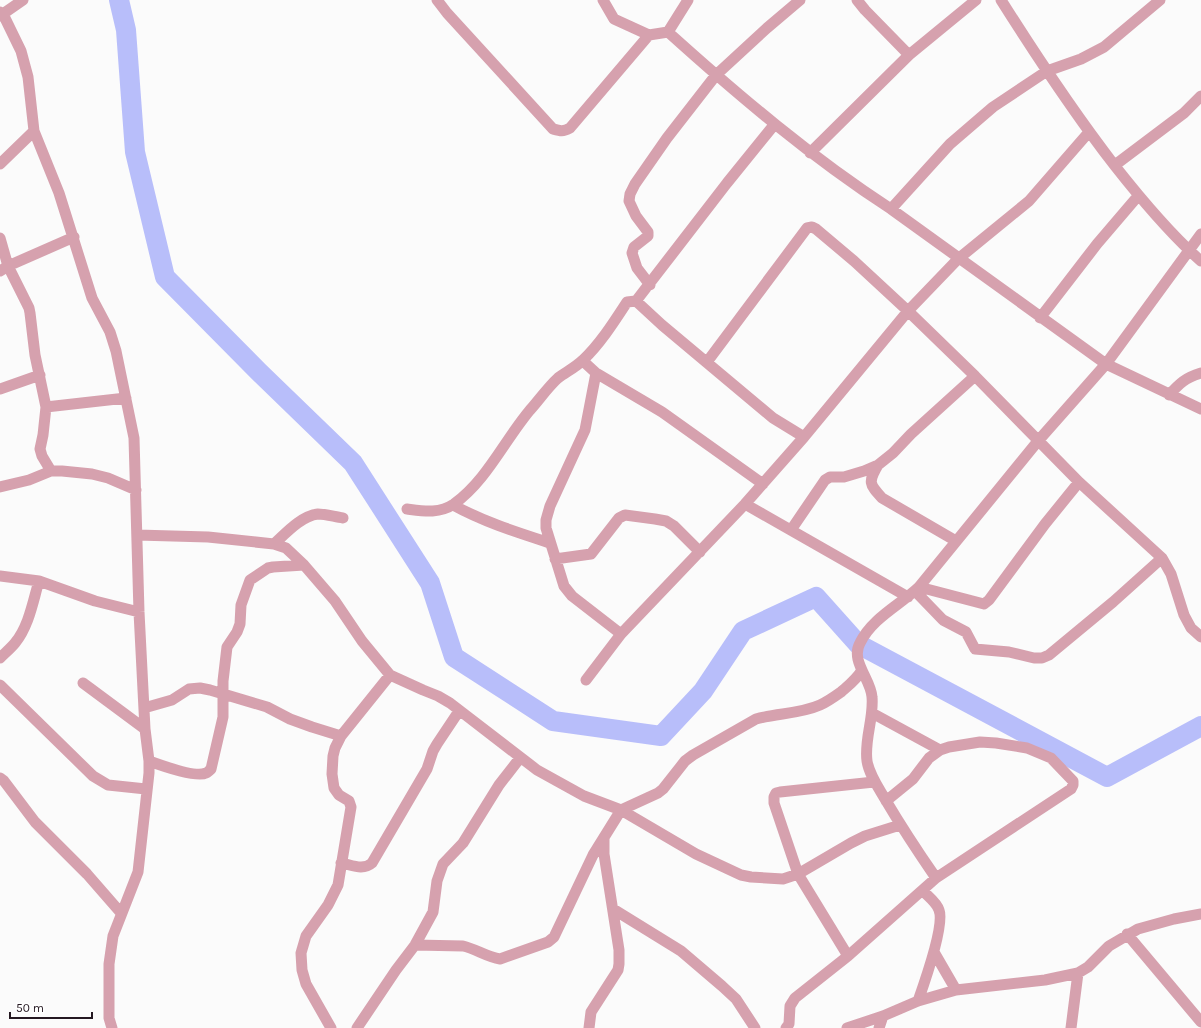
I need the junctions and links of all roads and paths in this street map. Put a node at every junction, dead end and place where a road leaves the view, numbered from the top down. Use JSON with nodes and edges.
{"nodes":[{"id":1,"x":23,"y":0,"type":"edge"},
{"id":2,"x":437,"y":0,"type":"edge"},
{"id":3,"x":603,"y":0,"type":"edge"},
{"id":4,"x":688,"y":0,"type":"edge"},
{"id":5,"x":800,"y":0,"type":"edge"},
{"id":6,"x":857,"y":0,"type":"edge"},
{"id":7,"x":976,"y":0,"type":"edge"},
{"id":8,"x":1001,"y":0,"type":"edge"},
{"id":9,"x":1160,"y":0,"type":"edge"},
{"id":10,"x":1,"y":14,"type":"edge"},
{"id":11,"x":668,"y":32,"type":"junction"},
{"id":12,"x":649,"y":35,"type":"junction"},
{"id":13,"x":909,"y":55,"type":"junction"},
{"id":14,"x":1047,"y":71,"type":"junction"},
{"id":15,"x":716,"y":75,"type":"junction"},
{"id":16,"x":1201,"y":96,"type":"edge"},
{"id":17,"x":774,"y":125,"type":"junction"},
{"id":18,"x":34,"y":131,"type":"junction"},
{"id":19,"x":1089,"y":132,"type":"junction"},
{"id":20,"x":810,"y":152,"type":"junction"},
{"id":21,"x":0,"y":164,"type":"edge"},
{"id":22,"x":1115,"y":166,"type":"junction"},
{"id":23,"x":1138,"y":196,"type":"junction"},
{"id":24,"x":891,"y":209,"type":"junction"},
{"id":25,"x":1201,"y":234,"type":"edge"},
{"id":26,"x":74,"y":237,"type":"junction"},
{"id":27,"x":0,"y":238,"type":"edge"},
{"id":28,"x":1188,"y":250,"type":"junction"},
{"id":29,"x":958,"y":259,"type":"junction"},
{"id":30,"x":1201,"y":261,"type":"edge"},
{"id":31,"x":4,"y":269,"type":"edge"},
{"id":32,"x":650,"y":285,"type":"junction"},
{"id":33,"x":636,"y":302,"type":"junction"},
{"id":34,"x":908,"y":311,"type":"junction"},
{"id":35,"x":1040,"y":318,"type":"junction"},
{"id":36,"x":582,"y":361,"type":"junction"},
{"id":37,"x":707,"y":362,"type":"junction"},
{"id":38,"x":1106,"y":364,"type":"junction"},
{"id":39,"x":596,"y":372,"type":"junction"},
{"id":40,"x":1201,"y":373,"type":"edge"},
{"id":41,"x":40,"y":375,"type":"junction"},
{"id":42,"x":975,"y":376,"type":"junction"},
{"id":43,"x":0,"y":389,"type":"edge"},
{"id":44,"x":1169,"y":395,"type":"junction"},
{"id":45,"x":126,"y":398,"type":"junction"},
{"id":46,"x":46,"y":407,"type":"junction"},
{"id":47,"x":1201,"y":409,"type":"edge"},
{"id":48,"x":804,"y":437,"type":"junction"},
{"id":49,"x":1038,"y":441,"type":"junction"},
{"id":50,"x":878,"y":465,"type":"junction"},
{"id":51,"x":51,"y":471,"type":"junction"},
{"id":52,"x":1079,"y":482,"type":"junction"},
{"id":53,"x":763,"y":484,"type":"junction"},
{"id":54,"x":0,"y":487,"type":"edge"},
{"id":55,"x":136,"y":490,"type":"junction"},
{"id":56,"x":745,"y":504,"type":"junction"},
{"id":57,"x":453,"y":505,"type":"junction"},
{"id":58,"x":407,"y":509,"type":"dead end"},
{"id":59,"x":343,"y":518,"type":"dead end"},
{"id":60,"x":791,"y":530,"type":"junction"},
{"id":61,"x":137,"y":535,"type":"junction"},
{"id":62,"x":956,"y":541,"type":"junction"},
{"id":63,"x":550,"y":543,"type":"junction"},
{"id":64,"x":274,"y":544,"type":"junction"},
{"id":65,"x":700,"y":552,"type":"junction"},
{"id":66,"x":1162,"y":558,"type":"junction"},
{"id":67,"x":555,"y":559,"type":"junction"},
{"id":68,"x":304,"y":564,"type":"junction"},
{"id":69,"x":0,"y":576,"type":"edge"},
{"id":70,"x":39,"y":581,"type":"junction"},
{"id":71,"x":914,"y":591,"type":"junction"},
{"id":72,"x":934,"y":591,"type":"junction"},
{"id":73,"x":139,"y":612,"type":"junction"},
{"id":74,"x":938,"y":615,"type":"junction"},
{"id":75,"x":622,"y":634,"type":"junction"},
{"id":76,"x":1201,"y":637,"type":"edge"},
{"id":77,"x":0,"y":658,"type":"edge"},
{"id":78,"x":862,"y":670,"type":"junction"},
{"id":79,"x":390,"y":674,"type":"junction"},
{"id":80,"x":586,"y":680,"type":"dead end"},
{"id":81,"x":83,"y":683,"type":"dead end"},
{"id":82,"x":0,"y":685,"type":"edge"},
{"id":83,"x":222,"y":693,"type":"junction"},
{"id":84,"x":144,"y":708,"type":"junction"},
{"id":85,"x":459,"y":711,"type":"junction"},
{"id":86,"x":872,"y":713,"type":"junction"},
{"id":87,"x":145,"y":729,"type":"junction"},
{"id":88,"x":341,"y":736,"type":"junction"},
{"id":89,"x":940,"y":750,"type":"junction"},
{"id":90,"x":520,"y":758,"type":"junction"},
{"id":91,"x":149,"y":761,"type":"junction"},
{"id":92,"x":0,"y":778,"type":"edge"},
{"id":93,"x":874,"y":782,"type":"junction"},
{"id":94,"x":146,"y":789,"type":"junction"},
{"id":95,"x":886,"y":802,"type":"junction"},
{"id":96,"x":620,"y":810,"type":"junction"},
{"id":97,"x":900,"y":825,"type":"junction"},
{"id":98,"x":604,"y":837,"type":"junction"},
{"id":99,"x":341,"y":862,"type":"junction"},
{"id":100,"x":798,"y":874,"type":"junction"},
{"id":101,"x":936,"y":878,"type":"junction"},
{"id":102,"x":923,"y":891,"type":"junction"},
{"id":103,"x":613,"y":909,"type":"junction"},
{"id":104,"x":121,"y":913,"type":"junction"},
{"id":105,"x":1201,"y":914,"type":"edge"},
{"id":106,"x":1127,"y":934,"type":"junction"},
{"id":107,"x":415,"y":945,"type":"junction"},
{"id":108,"x":934,"y":952,"type":"junction"},
{"id":109,"x":848,"y":956,"type":"junction"},
{"id":110,"x":1078,"y":973,"type":"junction"},
{"id":111,"x":956,"y":990,"type":"junction"},
{"id":112,"x":918,"y":1001,"type":"junction"},
{"id":113,"x":883,"y":1016,"type":"junction"},
{"id":114,"x":1201,"y":1022,"type":"edge"},
{"id":115,"x":112,"y":1028,"type":"edge"},
{"id":116,"x":331,"y":1028,"type":"edge"},
{"id":117,"x":357,"y":1028,"type":"edge"},
{"id":118,"x":589,"y":1028,"type":"edge"},
{"id":119,"x":755,"y":1028,"type":"edge"},
{"id":120,"x":786,"y":1028,"type":"edge"},
{"id":121,"x":847,"y":1028,"type":"edge"},
{"id":122,"x":880,"y":1028,"type":"edge"},
{"id":123,"x":1071,"y":1028,"type":"edge"}],
"edges":[{"from":1,"to":10,"type":"street"},
{"from":2,"to":12,"type":"street"},
{"from":3,"to":12,"type":"street"},
{"from":4,"to":11,"type":"street"},
{"from":5,"to":15,"type":"street"},
{"from":6,"to":13,"type":"street"},
{"from":7,"to":13,"type":"street"},
{"from":8,"to":14,"type":"street"},
{"from":9,"to":14,"type":"street"},
{"from":10,"to":18,"type":"street"},
{"from":11,"to":12,"type":"street"},
{"from":11,"to":15,"type":"street"},
{"from":13,"to":20,"type":"street"},
{"from":14,"to":19,"type":"street"},
{"from":14,"to":24,"type":"street"},
{"from":15,"to":17,"type":"street"},
{"from":15,"to":32,"type":"street"},
{"from":16,"to":22,"type":"street"},
{"from":17,"to":20,"type":"street"},
{"from":17,"to":32,"type":"street"},
{"from":18,"to":21,"type":"street"},
{"from":18,"to":26,"type":"street"},
{"from":19,"to":22,"type":"street"},
{"from":19,"to":29,"type":"street"},
{"from":20,"to":24,"type":"street"},
{"from":22,"to":23,"type":"street"},
{"from":23,"to":28,"type":"street"},
{"from":23,"to":35,"type":"street"},
{"from":24,"to":29,"type":"street"},
{"from":25,"to":28,"type":"street"},
{"from":26,"to":31,"type":"street"},
{"from":26,"to":45,"type":"street"},
{"from":27,"to":31,"type":"street"},
{"from":28,"to":30,"type":"street"},
{"from":28,"to":38,"type":"street"},
{"from":29,"to":34,"type":"street"},
{"from":29,"to":35,"type":"street"},
{"from":31,"to":41,"type":"street"},
{"from":32,"to":33,"type":"street"},
{"from":33,"to":36,"type":"street"},
{"from":33,"to":37,"type":"street"},
{"from":34,"to":37,"type":"street"},
{"from":34,"to":42,"type":"street"},
{"from":34,"to":48,"type":"street"},
{"from":35,"to":38,"type":"street"},
{"from":36,"to":39,"type":"street"},
{"from":36,"to":57,"type":"street"},
{"from":37,"to":48,"type":"street"},
{"from":38,"to":44,"type":"street"},
{"from":38,"to":49,"type":"street"},
{"from":39,"to":53,"type":"street"},
{"from":39,"to":63,"type":"street"},
{"from":40,"to":44,"type":"street"},
{"from":41,"to":43,"type":"street"},
{"from":41,"to":46,"type":"street"},
{"from":42,"to":49,"type":"street"},
{"from":42,"to":50,"type":"street"},
{"from":44,"to":47,"type":"street"},
{"from":45,"to":46,"type":"street"},
{"from":45,"to":55,"type":"street"},
{"from":46,"to":51,"type":"street"},
{"from":48,"to":53,"type":"street"},
{"from":49,"to":52,"type":"street"},
{"from":49,"to":62,"type":"street"},
{"from":50,"to":60,"type":"street"},
{"from":50,"to":62,"type":"street"},
{"from":51,"to":54,"type":"street"},
{"from":51,"to":55,"type":"street"},
{"from":52,"to":66,"type":"street"},
{"from":52,"to":72,"type":"street"},
{"from":53,"to":56,"type":"street"},
{"from":55,"to":61,"type":"street"},
{"from":56,"to":60,"type":"street"},
{"from":56,"to":65,"type":"street"},
{"from":57,"to":58,"type":"street"},
{"from":57,"to":63,"type":"street"},
{"from":59,"to":64,"type":"street"},
{"from":60,"to":71,"type":"street"},
{"from":61,"to":64,"type":"street"},
{"from":61,"to":73,"type":"street"},
{"from":62,"to":71,"type":"street"},
{"from":63,"to":67,"type":"street"},
{"from":64,"to":68,"type":"street"},
{"from":65,"to":67,"type":"street"},
{"from":65,"to":75,"type":"street"},
{"from":66,"to":74,"type":"street"},
{"from":66,"to":76,"type":"street"},
{"from":67,"to":75,"type":"street"},
{"from":68,"to":79,"type":"street"},
{"from":68,"to":83,"type":"street"},
{"from":69,"to":70,"type":"street"},
{"from":70,"to":73,"type":"street"},
{"from":70,"to":77,"type":"street"},
{"from":71,"to":72,"type":"street"},
{"from":71,"to":74,"type":"street"},
{"from":71,"to":78,"type":"street"},
{"from":72,"to":74,"type":"street"},
{"from":73,"to":84,"type":"street"},
{"from":75,"to":80,"type":"street"},
{"from":78,"to":86,"type":"street"},
{"from":78,"to":96,"type":"street"},
{"from":79,"to":85,"type":"street"},
{"from":79,"to":88,"type":"street"},
{"from":81,"to":87,"type":"street"},
{"from":82,"to":94,"type":"street"},
{"from":83,"to":84,"type":"street"},
{"from":83,"to":88,"type":"street"},
{"from":83,"to":91,"type":"street"},
{"from":84,"to":87,"type":"street"},
{"from":85,"to":90,"type":"street"},
{"from":85,"to":99,"type":"street"},
{"from":86,"to":89,"type":"street"},
{"from":86,"to":93,"type":"street"},
{"from":87,"to":91,"type":"street"},
{"from":88,"to":99,"type":"street"},
{"from":89,"to":95,"type":"street"},
{"from":89,"to":101,"type":"street"},
{"from":90,"to":96,"type":"street"},
{"from":90,"to":107,"type":"street"},
{"from":91,"to":94,"type":"street"},
{"from":92,"to":104,"type":"street"},
{"from":93,"to":95,"type":"street"},
{"from":93,"to":100,"type":"street"},
{"from":94,"to":104,"type":"street"},
{"from":95,"to":97,"type":"street"},
{"from":96,"to":98,"type":"street"},
{"from":96,"to":100,"type":"street"},
{"from":97,"to":100,"type":"street"},
{"from":97,"to":101,"type":"street"},
{"from":98,"to":103,"type":"street"},
{"from":98,"to":107,"type":"street"},
{"from":99,"to":116,"type":"street"},
{"from":100,"to":109,"type":"street"},
{"from":101,"to":102,"type":"street"},
{"from":102,"to":108,"type":"street"},
{"from":102,"to":109,"type":"street"},
{"from":103,"to":118,"type":"street"},
{"from":103,"to":119,"type":"street"},
{"from":104,"to":115,"type":"street"},
{"from":105,"to":106,"type":"street"},
{"from":106,"to":110,"type":"street"},
{"from":106,"to":114,"type":"street"},
{"from":107,"to":117,"type":"street"},
{"from":108,"to":111,"type":"street"},
{"from":108,"to":112,"type":"street"},
{"from":109,"to":120,"type":"street"},
{"from":110,"to":111,"type":"street"},
{"from":110,"to":123,"type":"street"},
{"from":111,"to":112,"type":"street"},
{"from":112,"to":113,"type":"street"},
{"from":113,"to":121,"type":"street"},
{"from":113,"to":122,"type":"street"}]}
